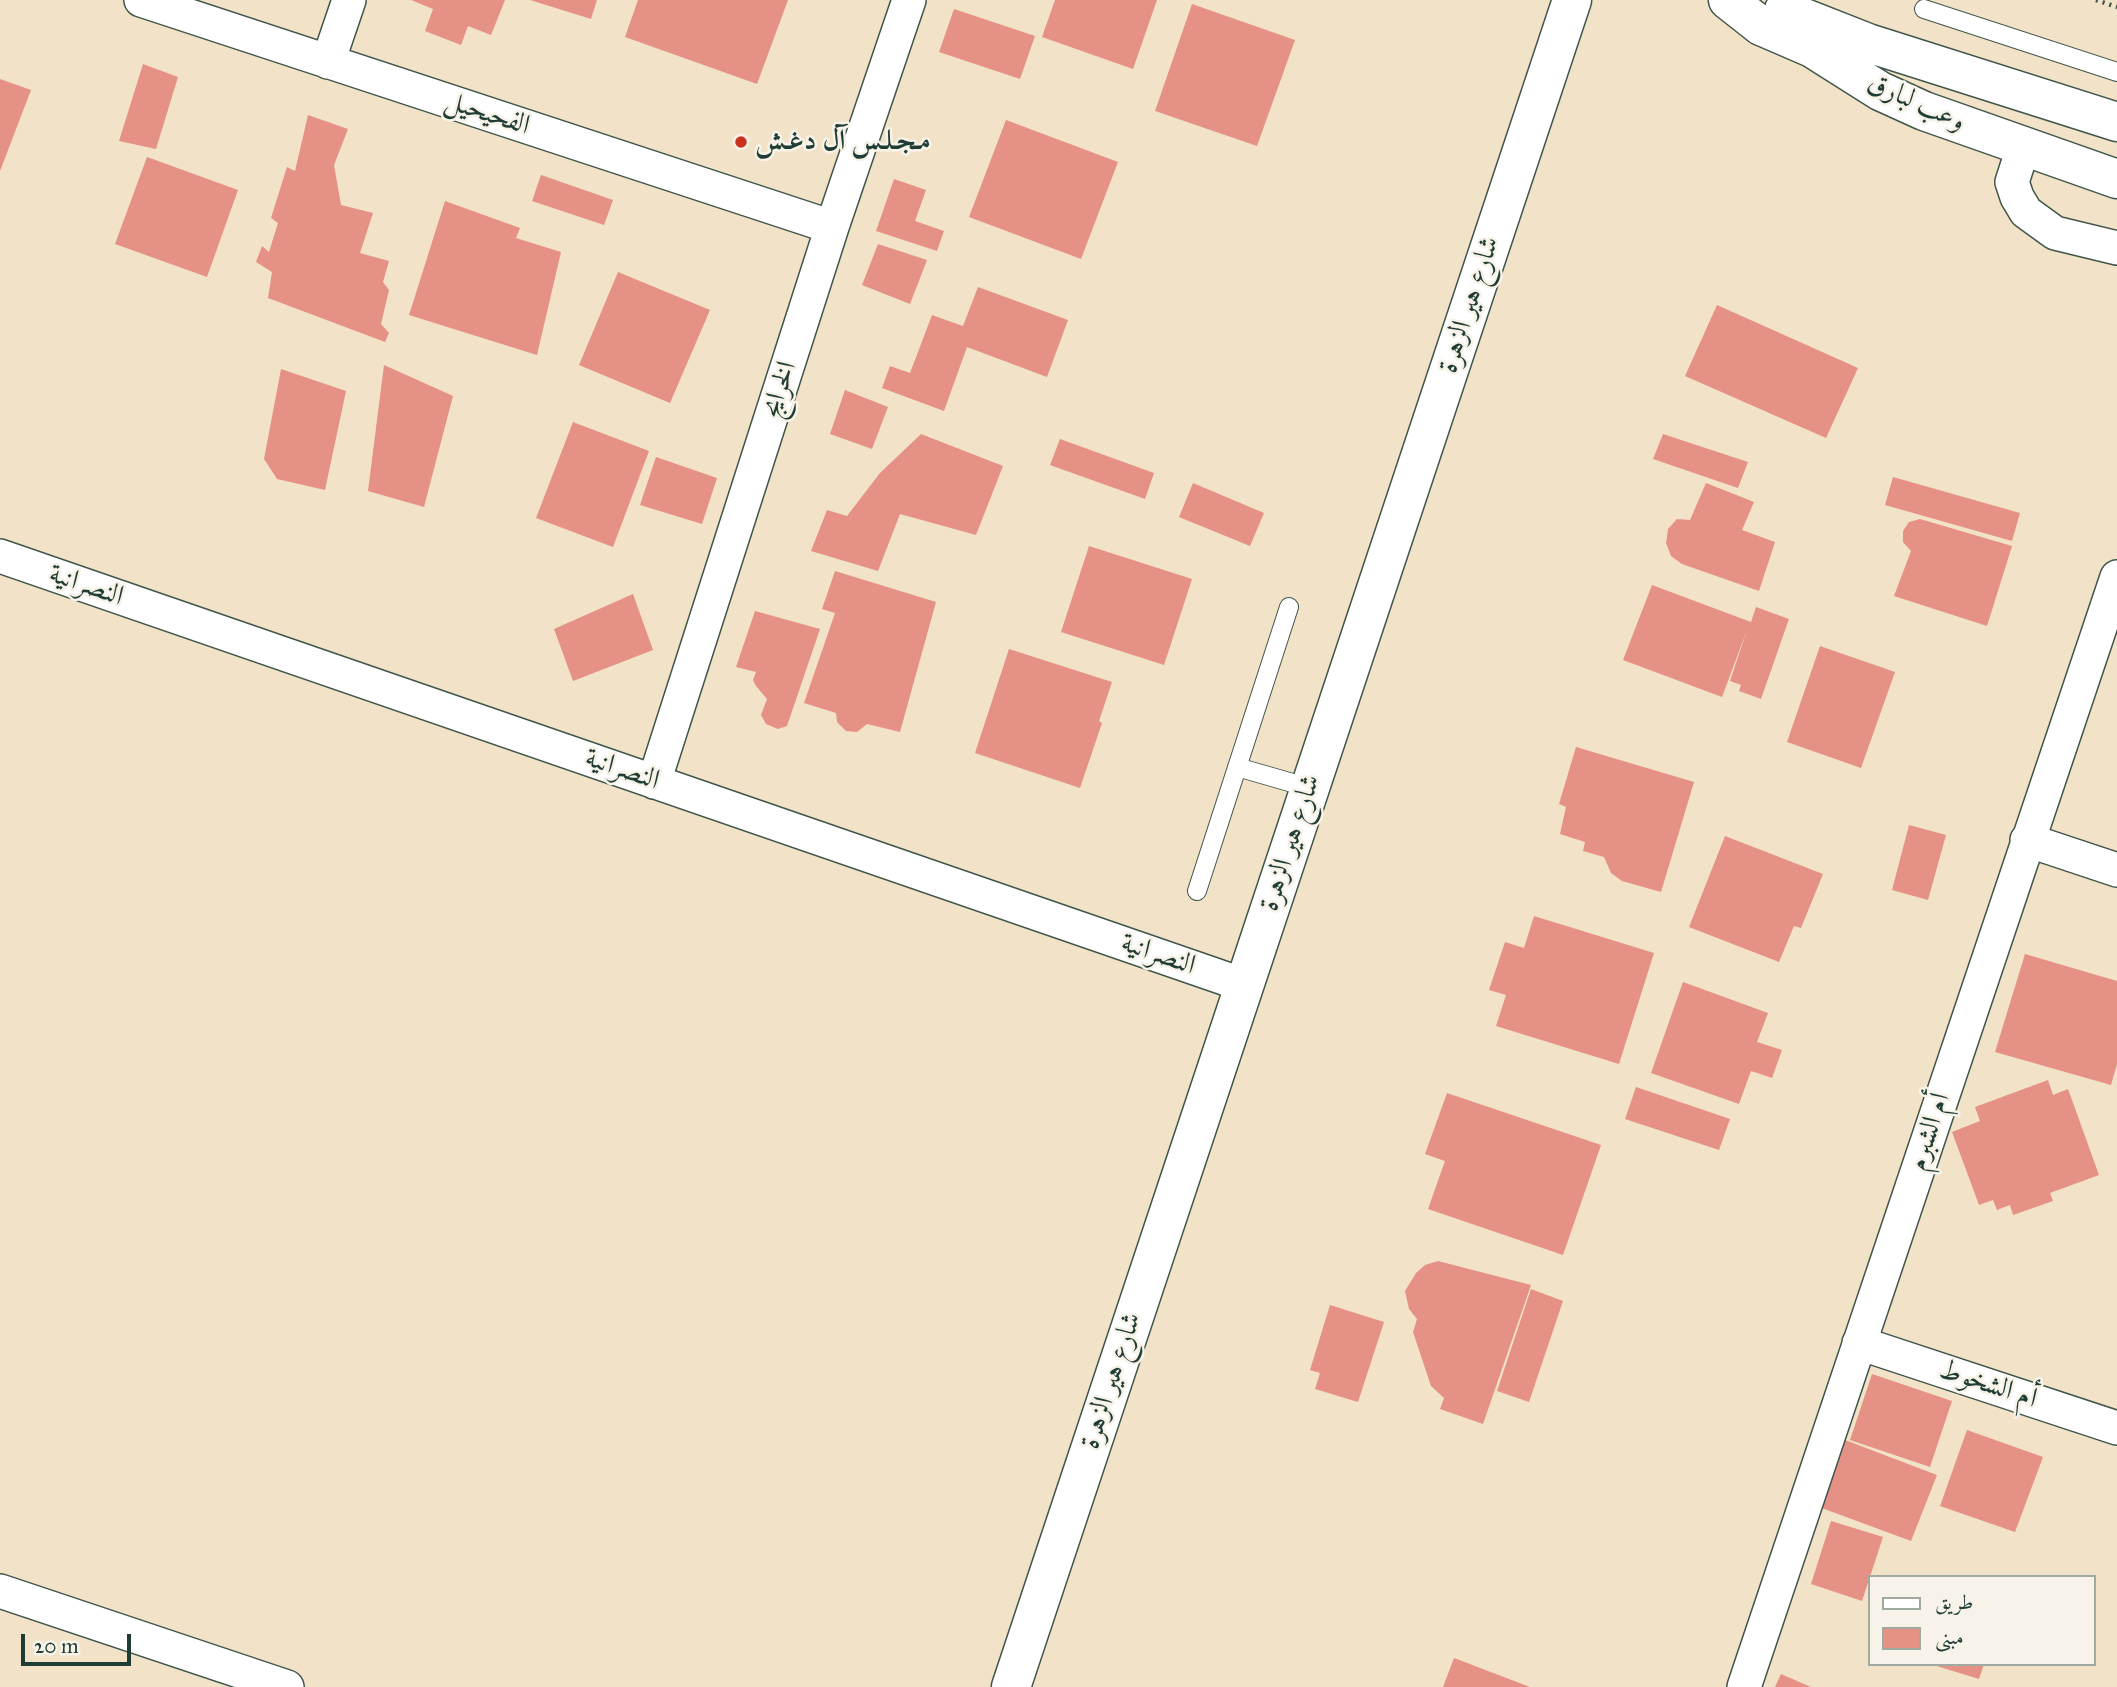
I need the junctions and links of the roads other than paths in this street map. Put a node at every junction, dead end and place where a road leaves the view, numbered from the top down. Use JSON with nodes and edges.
{"nodes":[{"id":1,"x":141,"y":0,"type":"edge"},
{"id":2,"x":349,"y":0,"type":"edge"},
{"id":3,"x":909,"y":0,"type":"edge"},
{"id":4,"x":1572,"y":0,"type":"edge"},
{"id":5,"x":1728,"y":0,"type":"edge"},
{"id":6,"x":1764,"y":0,"type":"edge"},
{"id":7,"x":1924,"y":9,"type":"dead end"},
{"id":8,"x":328,"y":62,"type":"junction"},
{"id":9,"x":2117,"y":72,"type":"edge"},
{"id":10,"x":2117,"y":122,"type":"edge"},
{"id":11,"x":2023,"y":148,"type":"junction"},
{"id":12,"x":2117,"y":179,"type":"edge"},
{"id":13,"x":832,"y":227,"type":"junction"},
{"id":14,"x":2117,"y":248,"type":"edge"},
{"id":15,"x":0,"y":556,"type":"edge"},
{"id":16,"x":2117,"y":577,"type":"edge"},
{"id":17,"x":1289,"y":607,"type":"dead end"},
{"id":18,"x":1237,"y":767,"type":"junction"},
{"id":19,"x":654,"y":782,"type":"junction"},
{"id":20,"x":1310,"y":788,"type":"junction"},
{"id":21,"x":2028,"y":840,"type":"junction"},
{"id":22,"x":2117,"y":870,"type":"edge"},
{"id":23,"x":1198,"y":891,"type":"dead end"},
{"id":24,"x":1244,"y":985,"type":"junction"},
{"id":25,"x":1860,"y":1343,"type":"junction"},
{"id":26,"x":2117,"y":1428,"type":"edge"},
{"id":27,"x":0,"y":1591,"type":"edge"},
{"id":28,"x":288,"y":1687,"type":"edge"},
{"id":29,"x":1011,"y":1687,"type":"edge"},
{"id":30,"x":1744,"y":1687,"type":"edge"}],
"edges":[{"from":1,"to":8,"type":"street","name":"الفحيحيل"},
{"from":2,"to":8,"type":"street"},
{"from":3,"to":13,"type":"street","name":"الخرايج"},
{"from":4,"to":20,"type":"street","name":"شارع هير الزهرة"},
{"from":5,"to":11,"type":"street","name":"وعب لبارق"},
{"from":6,"to":10,"type":"street","name":"وعب لبارق"},
{"from":7,"to":9,"type":"lane"},
{"from":8,"to":13,"type":"street","name":"الفحيحيل"},
{"from":11,"to":12,"type":"street","name":"وعب لبارق"},
{"from":11,"to":14,"type":"street"},
{"from":13,"to":19,"type":"street","name":"الخرايج"},
{"from":15,"to":19,"type":"street","name":"النصرانية"},
{"from":16,"to":21,"type":"street","name":"أم الشبرم"},
{"from":17,"to":18,"type":"lane"},
{"from":18,"to":20,"type":"lane"},
{"from":18,"to":23,"type":"lane"},
{"from":19,"to":24,"type":"street","name":"النصرانية"},
{"from":20,"to":24,"type":"street","name":"شارع هير الزهرة"},
{"from":21,"to":22,"type":"street"},
{"from":21,"to":25,"type":"street","name":"أم الشبرم"},
{"from":24,"to":29,"type":"street","name":"شارع هير الزهرة"},
{"from":25,"to":26,"type":"street","name":"أم الشخوط"},
{"from":25,"to":30,"type":"street","name":"أم الشبرم"},
{"from":27,"to":28,"type":"street"}]}
